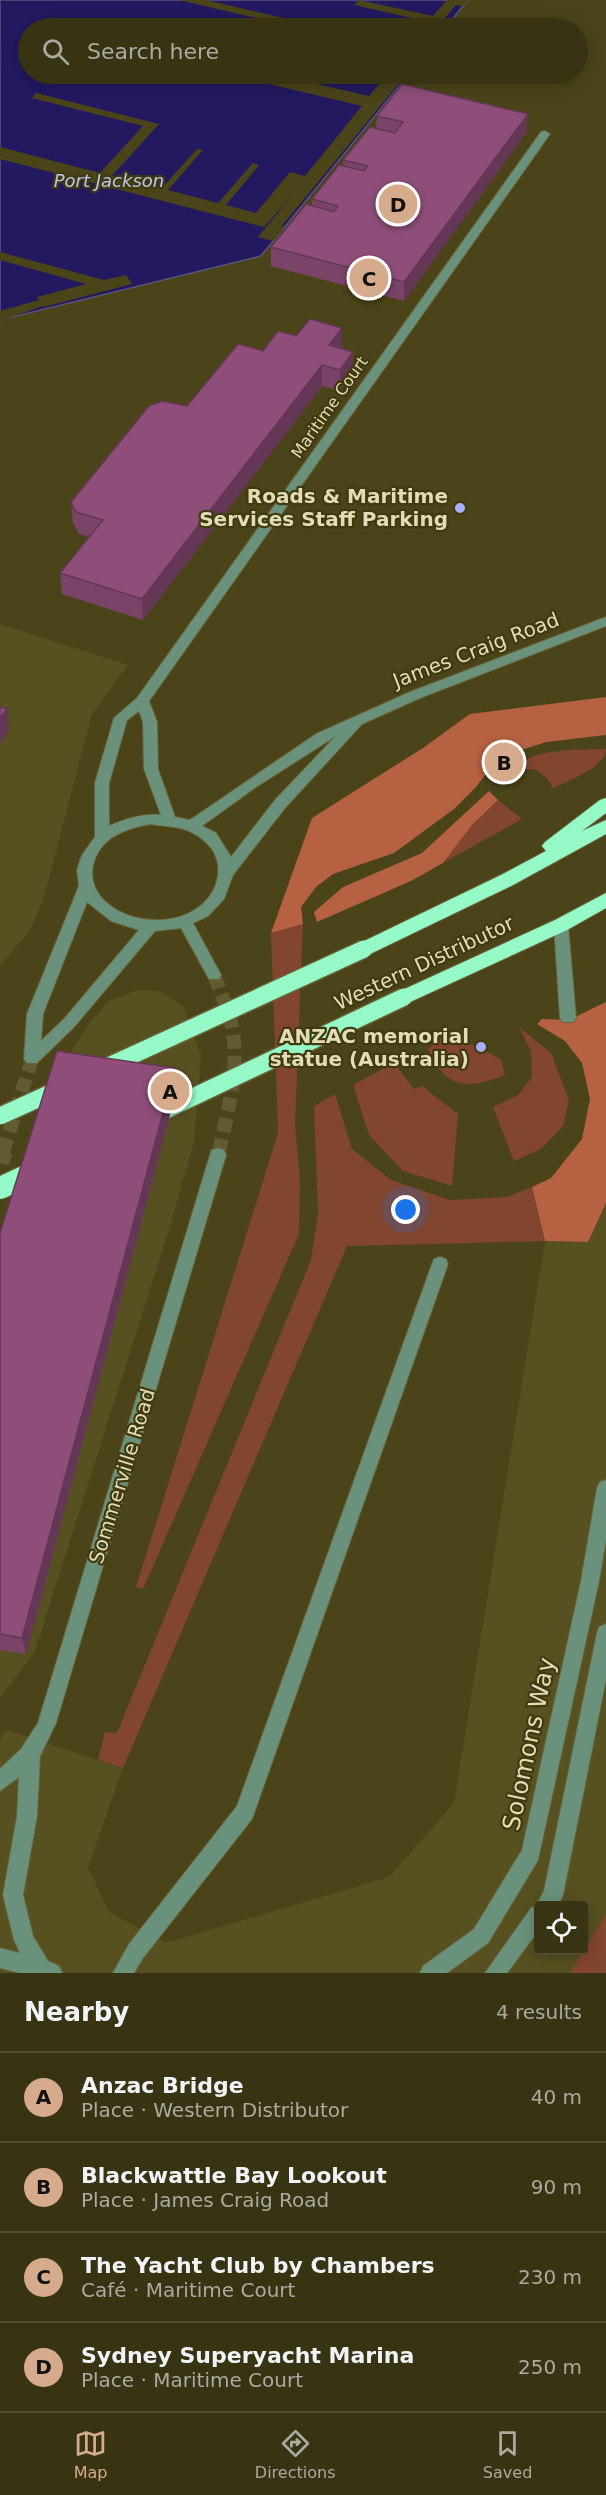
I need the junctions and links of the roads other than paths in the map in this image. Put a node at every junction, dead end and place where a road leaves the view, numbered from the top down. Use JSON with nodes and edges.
{"nodes":[{"id":1,"x":545,"y":134,"type":"dead end"},
{"id":2,"x":606,"y":621,"type":"edge"},
{"id":3,"x":142,"y":701,"type":"junction"},
{"id":4,"x":361,"y":718,"type":"junction"},
{"id":5,"x":606,"y":804,"type":"edge"},
{"id":6,"x":169,"y":819,"type":"junction"},
{"id":7,"x":193,"y":825,"type":"junction"},
{"id":8,"x":606,"y":826,"type":"edge"},
{"id":9,"x":102,"y":838,"type":"junction"},
{"id":10,"x":228,"y":871,"type":"junction"},
{"id":11,"x":507,"y":880,"type":"junction"},
{"id":12,"x":86,"y":887,"type":"junction"},
{"id":13,"x":606,"y":900,"type":"edge"},
{"id":14,"x":184,"y":920,"type":"junction"},
{"id":15,"x":561,"y":924,"type":"junction"},
{"id":16,"x":151,"y":926,"type":"junction"},
{"id":17,"x":214,"y":975,"type":"tunnel mouth"},
{"id":18,"x":568,"y":1018,"type":"dead end"},
{"id":19,"x":0,"y":1116,"type":"edge"},
{"id":20,"x":138,"y":1123,"type":"edge"},
{"id":21,"x":218,"y":1155,"type":"tunnel mouth"},
{"id":22,"x":53,"y":1163,"type":"edge"},
{"id":23,"x":0,"y":1188,"type":"edge"},
{"id":24,"x":440,"y":1264,"type":"dead end"},
{"id":25,"x":606,"y":1488,"type":"edge"},
{"id":26,"x":606,"y":1634,"type":"edge"},
{"id":27,"x":30,"y":1756,"type":"junction"},
{"id":28,"x":0,"y":1781,"type":"edge"},
{"id":29,"x":549,"y":1901,"type":"edge"},
{"id":30,"x":534,"y":1920,"type":"edge"},
{"id":31,"x":0,"y":1958,"type":"edge"},
{"id":32,"x":46,"y":1970,"type":"edge"},
{"id":33,"x":123,"y":1973,"type":"edge"},
{"id":34,"x":430,"y":1973,"type":"edge"},
{"id":35,"x":495,"y":1973,"type":"edge"}],
"edges":[{"from":1,"to":3,"type":"street","name":"Maritime Court"},
{"from":2,"to":4,"type":"street","name":"James Craig Road"},
{"from":3,"to":6,"type":"street"},
{"from":3,"to":9,"type":"street","name":"Maritime Court"},
{"from":4,"to":7,"type":"street","name":"James Craig Road"},
{"from":4,"to":10,"type":"street","name":"James Craig Road"},
{"from":5,"to":11,"type":"highway"},
{"from":6,"to":7,"type":"street"},
{"from":6,"to":9,"type":"street"},
{"from":7,"to":10,"type":"street"},
{"from":8,"to":11,"type":"highway"},
{"from":9,"to":12,"type":"street"},
{"from":10,"to":14,"type":"street"},
{"from":11,"to":19,"type":"highway","name":"Western Distributor","bridge":true},
{"from":12,"to":16,"type":"street"},
{"from":12,"to":16,"type":"street"},
{"from":13,"to":15,"type":"highway","name":"Western Distributor"},
{"from":14,"to":16,"type":"street"},
{"from":14,"to":17,"type":"street"},
{"from":15,"to":18,"type":"street"},
{"from":15,"to":20,"type":"highway","name":"Western Distributor","bridge":true},
{"from":21,"to":27,"type":"street","name":"Sommerville Road"},
{"from":22,"to":23,"type":"highway","bridge":true},
{"from":24,"to":33,"type":"street"},
{"from":25,"to":34,"type":"street","name":"Solomons Way"},
{"from":26,"to":29,"type":"street"},
{"from":27,"to":28,"type":"street","name":"Sommerville Road"},
{"from":27,"to":32,"type":"street"},
{"from":30,"to":35,"type":"street"},
{"from":31,"to":32,"type":"street"}]}
